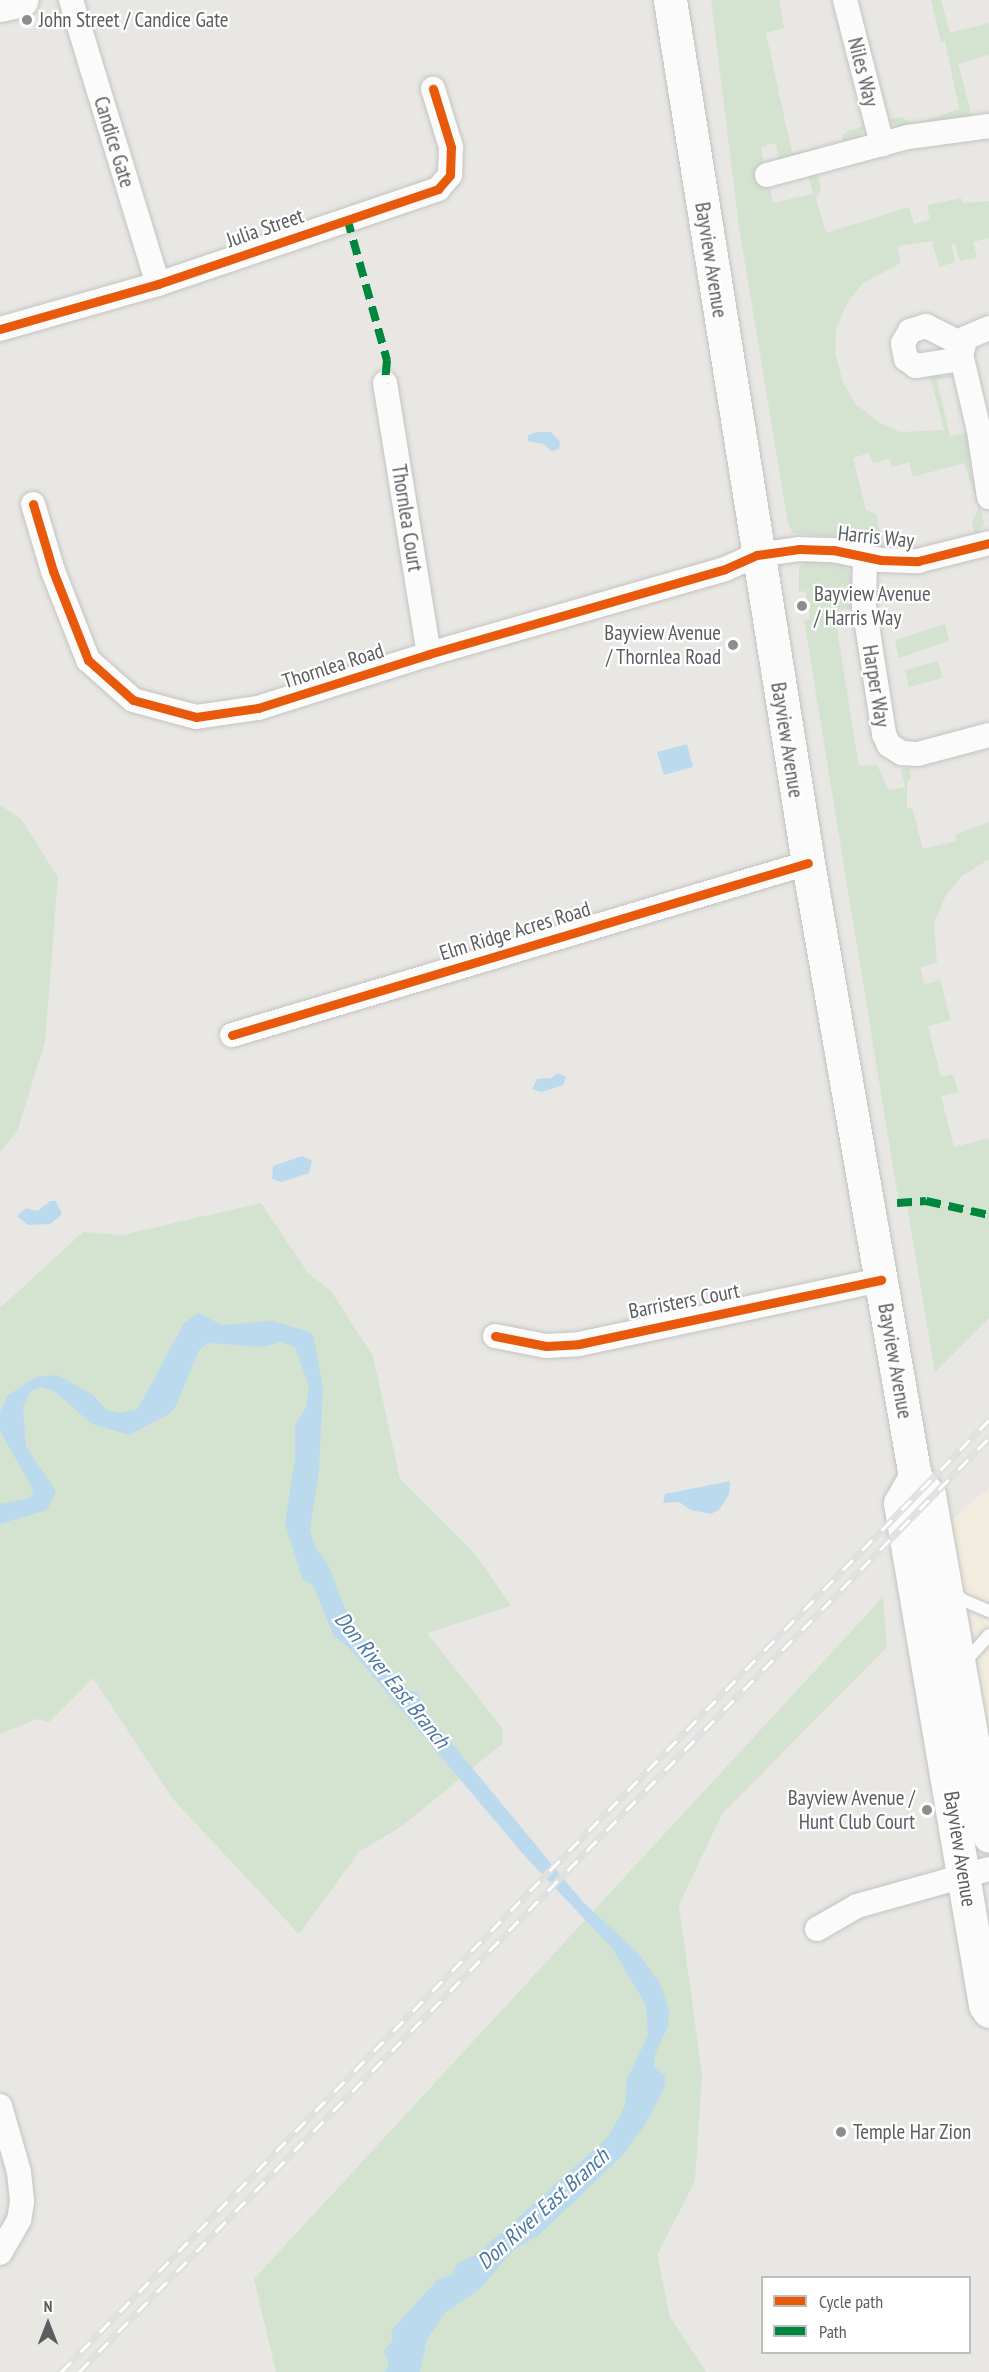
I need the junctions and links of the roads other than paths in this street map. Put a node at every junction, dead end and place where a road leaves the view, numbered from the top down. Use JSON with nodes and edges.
{"nodes":[{"id":1,"x":21,"y":0,"type":"edge"},
{"id":2,"x":71,"y":0,"type":"edge"},
{"id":3,"x":845,"y":0,"type":"edge"},
{"id":4,"x":668,"y":1,"type":"edge"},
{"id":5,"x":0,"y":5,"type":"edge"},
{"id":6,"x":434,"y":89,"type":"dead end"},
{"id":7,"x":989,"y":126,"type":"edge"},
{"id":8,"x":882,"y":144,"type":"junction"},
{"id":9,"x":767,"y":175,"type":"dead end"},
{"id":10,"x":158,"y":284,"type":"junction"},
{"id":11,"x":989,"y":328,"type":"edge"},
{"id":12,"x":0,"y":329,"type":"edge"},
{"id":13,"x":385,"y":383,"type":"dead end"},
{"id":14,"x":989,"y":497,"type":"edge"},
{"id":15,"x":33,"y":504,"type":"dead end"},
{"id":16,"x":989,"y":543,"type":"edge"},
{"id":17,"x":757,"y":555,"type":"junction"},
{"id":18,"x":866,"y":557,"type":"junction"},
{"id":19,"x":429,"y":654,"type":"junction"},
{"id":20,"x":989,"y":735,"type":"edge"},
{"id":21,"x":808,"y":863,"type":"junction"},
{"id":22,"x":232,"y":1035,"type":"dead end"},
{"id":23,"x":881,"y":1280,"type":"junction"},
{"id":24,"x":495,"y":1336,"type":"dead end"},
{"id":25,"x":915,"y":1477,"type":"junction"},
{"id":26,"x":944,"y":1583,"type":"junction"},
{"id":27,"x":989,"y":1611,"type":"edge"},
{"id":28,"x":989,"y":1635,"type":"edge"},
{"id":29,"x":959,"y":1670,"type":"junction"},
{"id":30,"x":989,"y":1836,"type":"edge"},
{"id":31,"x":977,"y":1873,"type":"edge"},
{"id":32,"x":817,"y":1929,"type":"dead end"},
{"id":33,"x":989,"y":2011,"type":"edge"},
{"id":34,"x":0,"y":2106,"type":"edge"},
{"id":35,"x":0,"y":2253,"type":"edge"}],
"edges":[{"from":1,"to":5,"type":"main road"},
{"from":2,"to":10,"type":"street","name":"Candice Gate"},
{"from":3,"to":8,"type":"street","name":"Niles Way"},
{"from":4,"to":17,"type":"main road","name":"Bayview Avenue"},
{"from":6,"to":10,"type":"street","name":"Julia Street"},
{"from":7,"to":8,"type":"street"},
{"from":8,"to":9,"type":"street"},
{"from":10,"to":12,"type":"street","name":"Julia Street"},
{"from":11,"to":14,"type":"street"},
{"from":13,"to":19,"type":"street","name":"Thornlea Court"},
{"from":15,"to":19,"type":"street","name":"Thornlea Road"},
{"from":16,"to":18,"type":"street","name":"Harris Way"},
{"from":17,"to":18,"type":"street","name":"Harris Way"},
{"from":17,"to":19,"type":"street","name":"Thornlea Road"},
{"from":17,"to":21,"type":"main road","name":"Bayview Avenue"},
{"from":18,"to":20,"type":"street","name":"Harper Way"},
{"from":21,"to":22,"type":"street","name":"Elm Ridge Acres Road"},
{"from":21,"to":23,"type":"main road","name":"Bayview Avenue"},
{"from":23,"to":24,"type":"street","name":"Barristers Court"},
{"from":23,"to":25,"type":"main road","name":"Bayview Avenue"},
{"from":25,"to":26,"type":"main road","name":"Bayview Avenue"},
{"from":25,"to":31,"type":"main road","name":"Bayview Avenue"},
{"from":26,"to":27,"type":"lane"},
{"from":26,"to":29,"type":"main road","name":"Bayview Avenue"},
{"from":28,"to":29,"type":"lane"},
{"from":29,"to":30,"type":"main road","name":"Bayview Avenue"},
{"from":31,"to":32,"type":"street"},
{"from":31,"to":33,"type":"main road","name":"Bayview Avenue"},
{"from":34,"to":35,"type":"street"}]}
